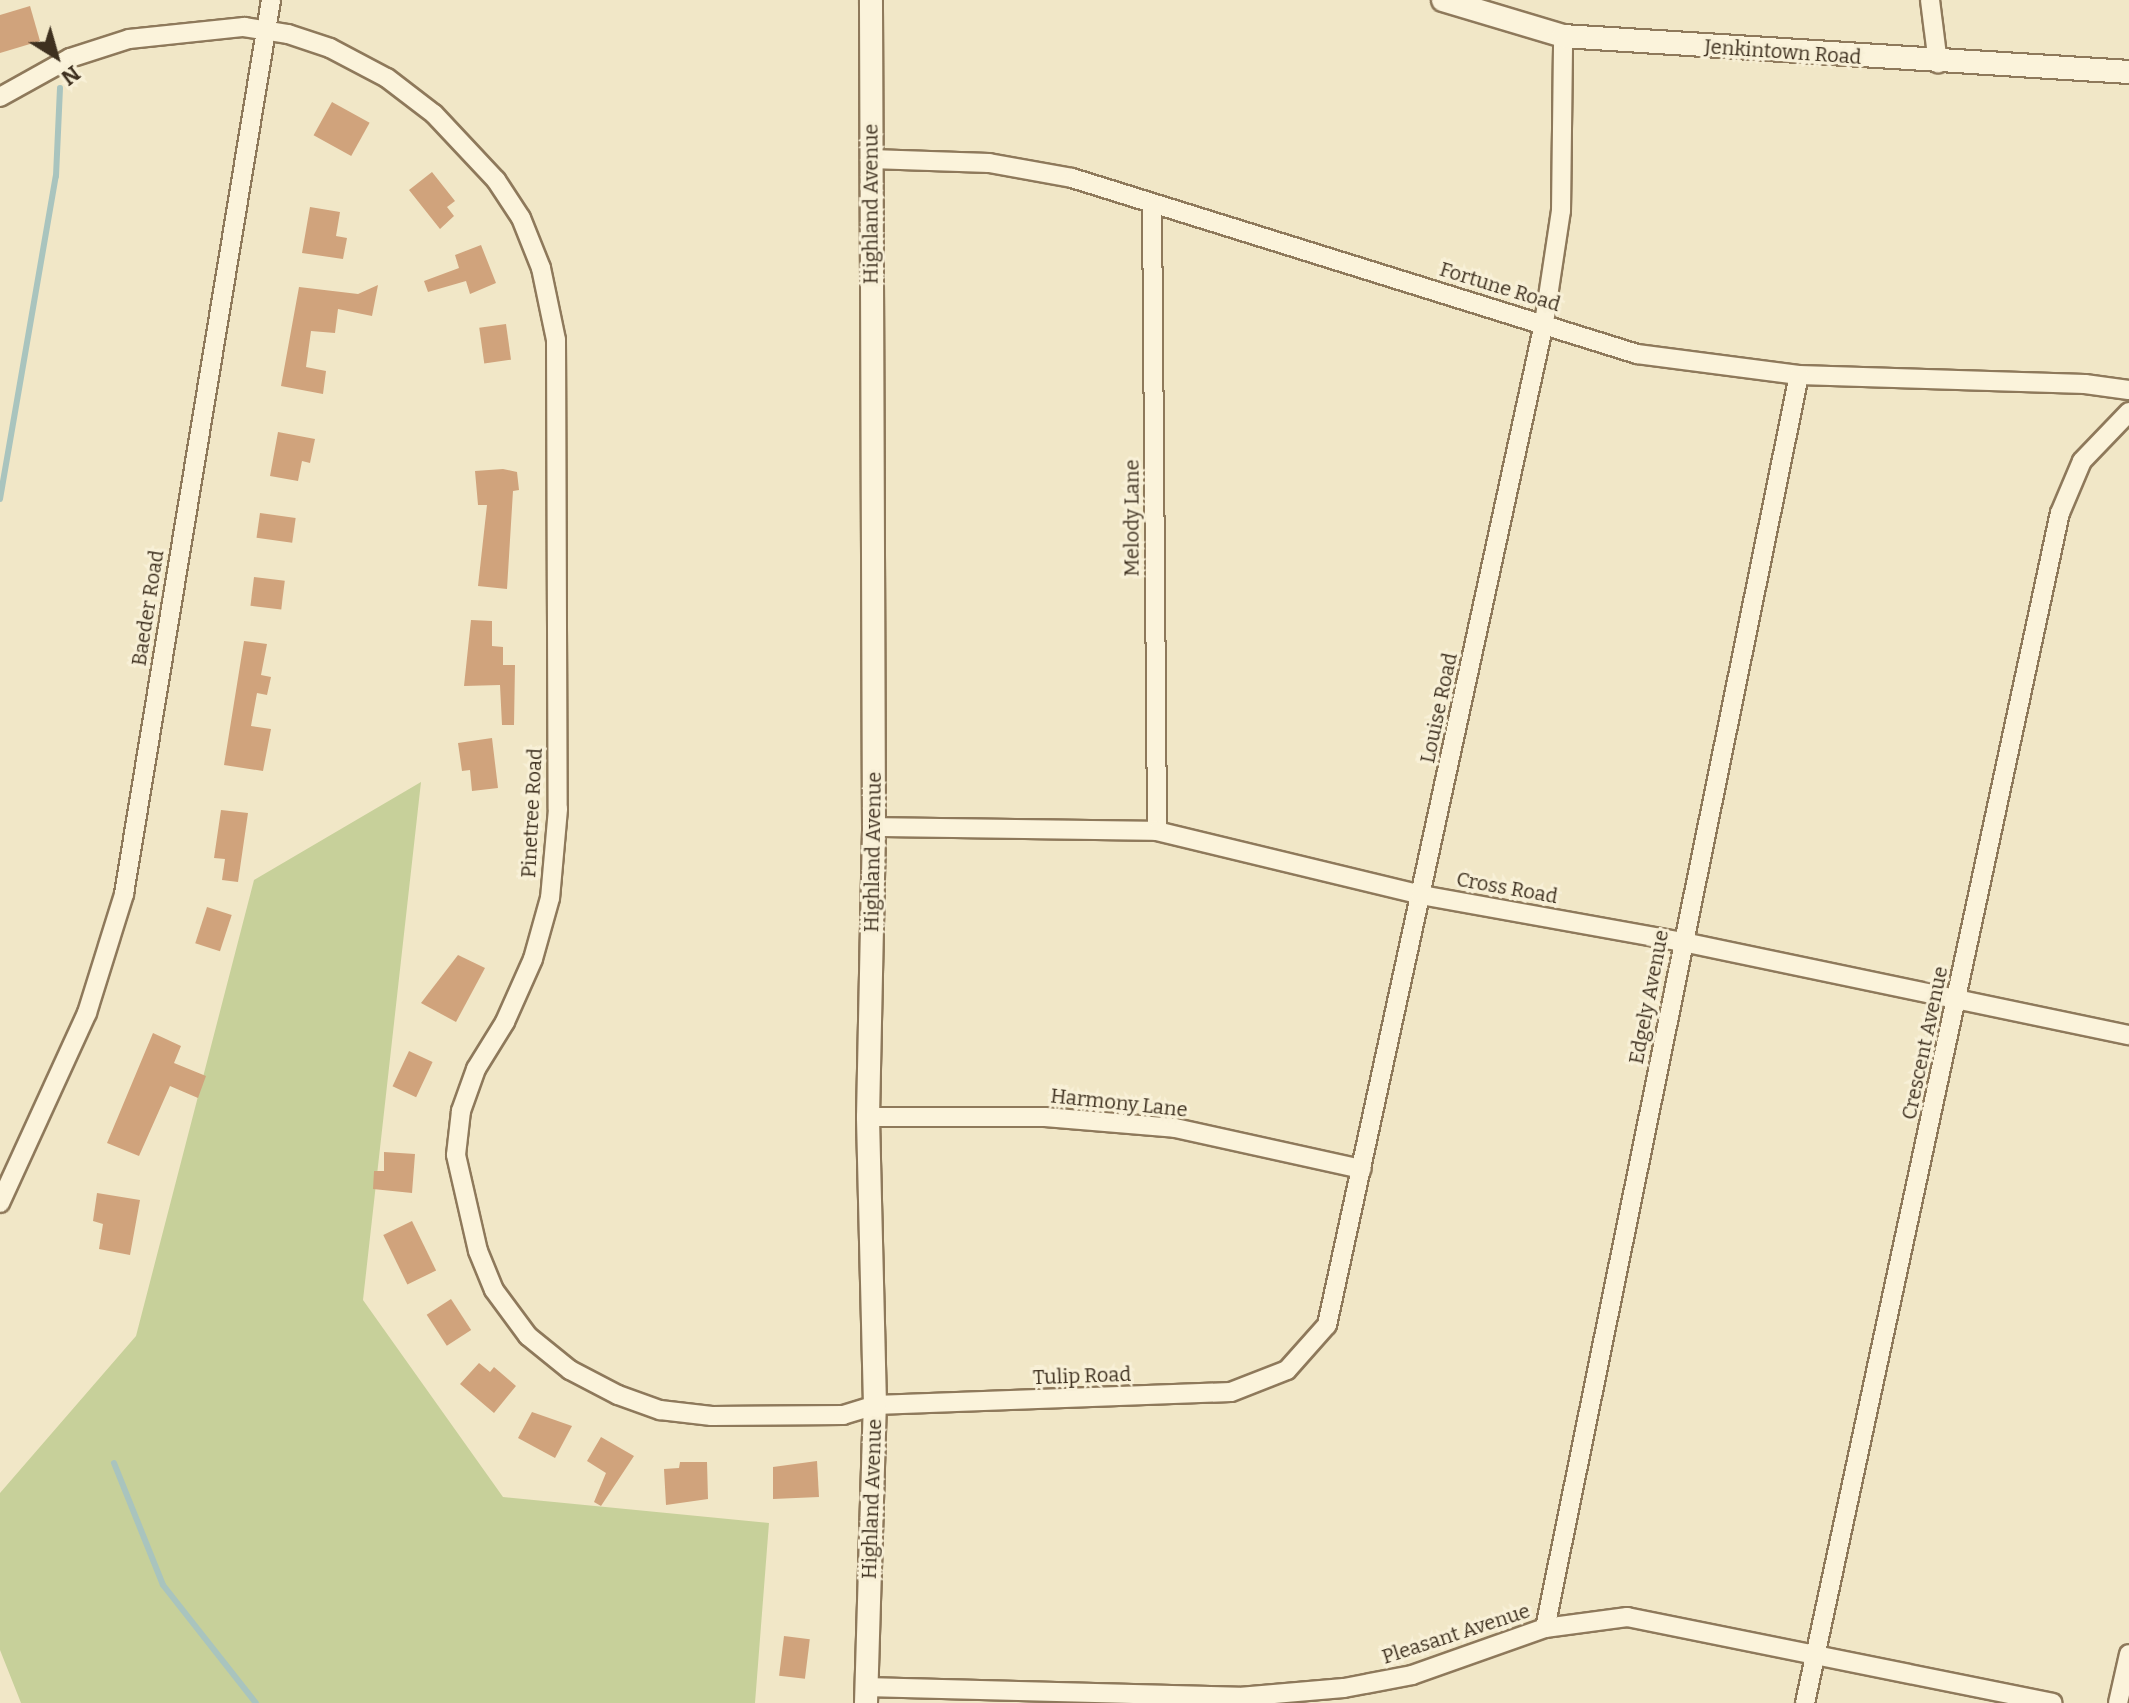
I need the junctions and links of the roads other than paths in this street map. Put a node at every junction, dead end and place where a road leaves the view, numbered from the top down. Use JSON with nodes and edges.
{"nodes":[{"id":1,"x":271,"y":0,"type":"edge"},
{"id":2,"x":871,"y":0,"type":"edge"},
{"id":3,"x":1443,"y":0,"type":"edge"},
{"id":4,"x":1930,"y":0,"type":"edge"},
{"id":5,"x":266,"y":30,"type":"junction"},
{"id":6,"x":1563,"y":36,"type":"junction"},
{"id":7,"x":1938,"y":63,"type":"junction"},
{"id":8,"x":2129,"y":72,"type":"edge"},
{"id":9,"x":0,"y":97,"type":"edge"},
{"id":10,"x":871,"y":159,"type":"junction"},
{"id":11,"x":1152,"y":204,"type":"junction"},
{"id":12,"x":1544,"y":323,"type":"junction"},
{"id":13,"x":1799,"y":375,"type":"junction"},
{"id":14,"x":2129,"y":390,"type":"edge"},
{"id":15,"x":2129,"y":412,"type":"edge"},
{"id":16,"x":874,"y":827,"type":"junction"},
{"id":17,"x":1157,"y":831,"type":"junction"},
{"id":18,"x":1421,"y":895,"type":"junction"},
{"id":19,"x":1683,"y":942,"type":"junction"},
{"id":20,"x":1957,"y":996,"type":"junction"},
{"id":21,"x":2129,"y":1035,"type":"edge"},
{"id":22,"x":868,"y":1117,"type":"junction"},
{"id":23,"x":1362,"y":1169,"type":"junction"},
{"id":24,"x":0,"y":1203,"type":"edge"},
{"id":25,"x":1287,"y":1370,"type":"joint"},
{"id":26,"x":875,"y":1405,"type":"junction"},
{"id":27,"x":1545,"y":1628,"type":"junction"},
{"id":28,"x":2129,"y":1654,"type":"edge"},
{"id":29,"x":1815,"y":1656,"type":"junction"},
{"id":30,"x":866,"y":1695,"type":"edge"},
{"id":31,"x":1805,"y":1703,"type":"edge"},
{"id":32,"x":2052,"y":1703,"type":"edge"},
{"id":33,"x":2118,"y":1703,"type":"edge"}],
"edges":[{"from":1,"to":5,"type":"street","name":"Baeder Road"},
{"from":2,"to":10,"type":"street","name":"Highland Avenue"},
{"from":3,"to":6,"type":"street","name":"Jenkintown Road"},
{"from":4,"to":7,"type":"street"},
{"from":5,"to":9,"type":"street","name":"Pinetree Road"},
{"from":5,"to":24,"type":"street","name":"Baeder Road"},
{"from":5,"to":26,"type":"street","name":"Pinetree Road"},
{"from":6,"to":7,"type":"street","name":"Jenkintown Road"},
{"from":6,"to":12,"type":"street","name":"Louise Road"},
{"from":7,"to":8,"type":"street","name":"Jenkintown Road"},
{"from":10,"to":11,"type":"street","name":"Fortune Road"},
{"from":10,"to":16,"type":"street","name":"Highland Avenue"},
{"from":11,"to":12,"type":"street","name":"Fortune Road"},
{"from":11,"to":17,"type":"street","name":"Melody Lane"},
{"from":12,"to":13,"type":"street","name":"Fortune Road"},
{"from":12,"to":18,"type":"street","name":"Louise Road"},
{"from":13,"to":14,"type":"street","name":"Fortune Road"},
{"from":13,"to":19,"type":"street","name":"Edgely Avenue"},
{"from":15,"to":20,"type":"street","name":"Crescent Avenue"},
{"from":16,"to":17,"type":"street","name":"Cross Road"},
{"from":16,"to":22,"type":"street","name":"Highland Avenue"},
{"from":17,"to":18,"type":"street","name":"Cross Road"},
{"from":18,"to":19,"type":"street","name":"Cross Road"},
{"from":18,"to":23,"type":"street","name":"Louise Road"},
{"from":19,"to":20,"type":"street","name":"Cross Road"},
{"from":19,"to":27,"type":"street","name":"Edgely Avenue"},
{"from":20,"to":21,"type":"street","name":"Cross Road"},
{"from":20,"to":29,"type":"street","name":"Crescent Avenue"},
{"from":22,"to":23,"type":"street","name":"Harmony Lane"},
{"from":22,"to":26,"type":"street","name":"Highland Avenue"},
{"from":23,"to":25,"type":"street","name":"Louise Road"},
{"from":25,"to":26,"type":"street","name":"Tulip Road"},
{"from":26,"to":30,"type":"street","name":"Highland Avenue"},
{"from":27,"to":29,"type":"street","name":"Pleasant Avenue"},
{"from":27,"to":30,"type":"street","name":"Pleasant Avenue"},
{"from":28,"to":33,"type":"street"},
{"from":29,"to":31,"type":"street","name":"Crescent Avenue"},
{"from":29,"to":32,"type":"street","name":"Pleasant Avenue"}]}
